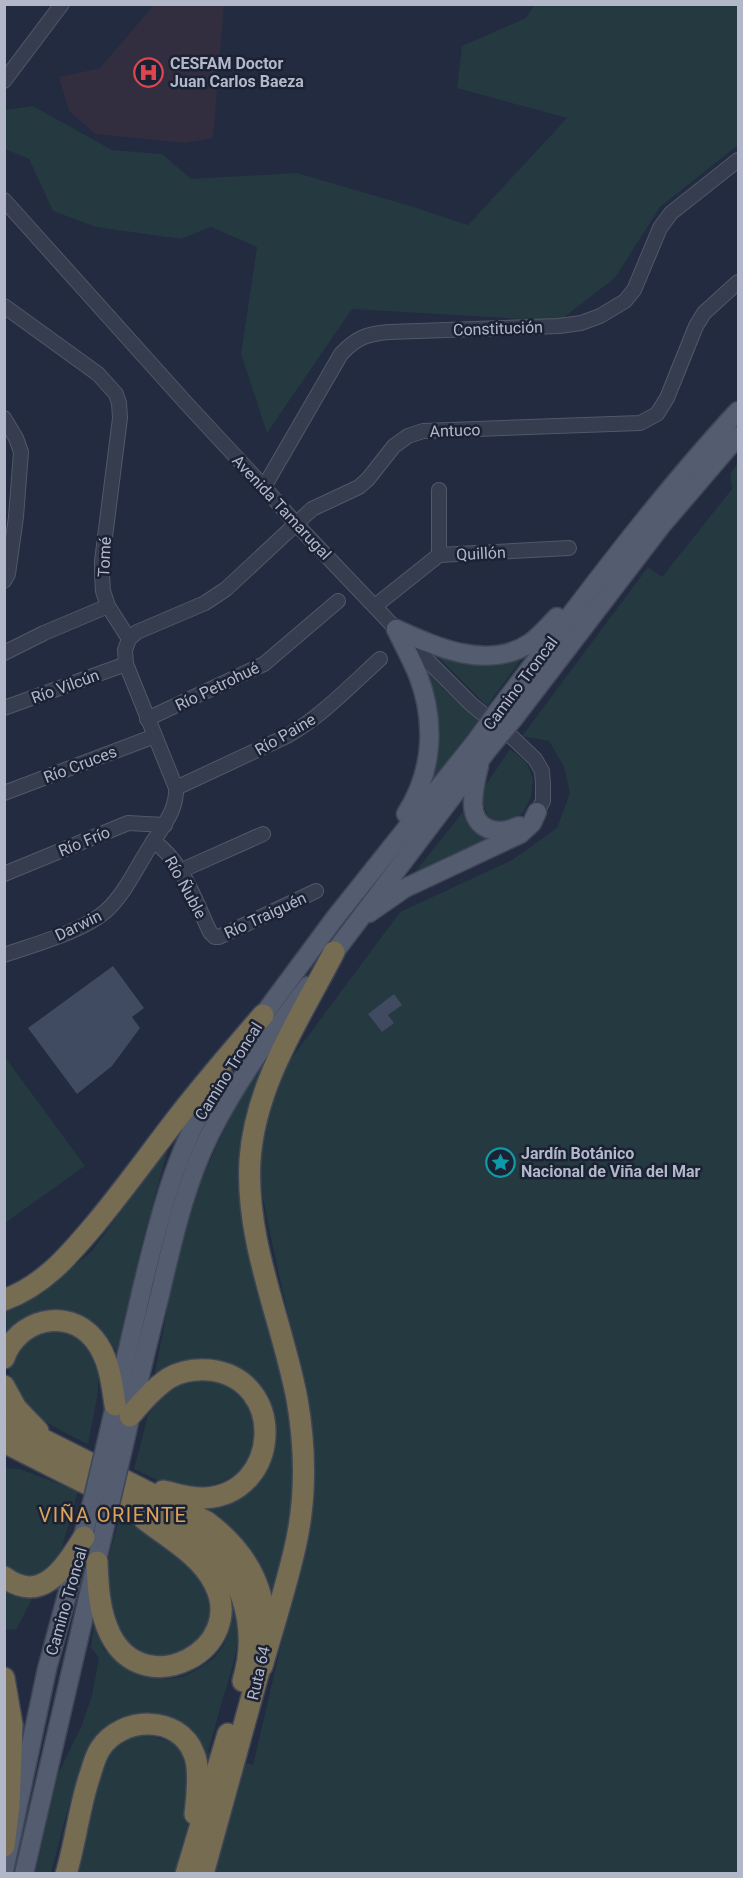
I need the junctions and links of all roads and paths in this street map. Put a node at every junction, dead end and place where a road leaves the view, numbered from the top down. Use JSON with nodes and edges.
{"nodes":[{"id":1,"x":62,"y":4,"type":"edge"},
{"id":2,"x":4,"y":81,"type":"edge"},
{"id":3,"x":738,"y":160,"type":"edge"},
{"id":4,"x":4,"y":200,"type":"edge"},
{"id":5,"x":738,"y":282,"type":"edge"},
{"id":6,"x":4,"y":306,"type":"edge"},
{"id":7,"x":738,"y":411,"type":"edge"},
{"id":8,"x":4,"y":418,"type":"edge"},
{"id":9,"x":738,"y":436,"type":"edge"},
{"id":10,"x":264,"y":487,"type":"junction"},
{"id":11,"x":439,"y":490,"type":"dead end"},
{"id":12,"x":10,"y":516,"type":"edge"},
{"id":13,"x":297,"y":525,"type":"junction"},
{"id":14,"x":569,"y":548,"type":"dead end"},
{"id":15,"x":620,"y":550,"type":"junction"},
{"id":16,"x":439,"y":555,"type":"junction"},
{"id":17,"x":4,"y":581,"type":"edge"},
{"id":18,"x":338,"y":601,"type":"dead end"},
{"id":19,"x":108,"y":606,"type":"junction"},
{"id":20,"x":375,"y":606,"type":"junction"},
{"id":21,"x":396,"y":629,"type":"junction"},
{"id":22,"x":129,"y":639,"type":"junction"},
{"id":23,"x":4,"y":653,"type":"edge"},
{"id":24,"x":380,"y":659,"type":"dead end"},
{"id":25,"x":126,"y":664,"type":"junction"},
{"id":26,"x":4,"y":708,"type":"edge"},
{"id":27,"x":507,"y":713,"type":"junction"},
{"id":28,"x":147,"y":719,"type":"junction"},
{"id":29,"x":154,"y":736,"type":"junction"},
{"id":30,"x":483,"y":748,"type":"junction"},
{"id":31,"x":176,"y":788,"type":"junction"},
{"id":32,"x":4,"y":793,"type":"edge"},
{"id":33,"x":537,"y":812,"type":"junction"},
{"id":34,"x":165,"y":825,"type":"junction"},
{"id":35,"x":263,"y":834,"type":"dead end"},
{"id":36,"x":153,"y":841,"type":"junction"},
{"id":37,"x":180,"y":871,"type":"junction"},
{"id":38,"x":4,"y":873,"type":"edge"},
{"id":39,"x":316,"y":891,"type":"dead end"},
{"id":40,"x":348,"y":902,"type":"junction"},
{"id":41,"x":356,"y":922,"type":"junction"},
{"id":42,"x":215,"y":937,"type":"joint"},
{"id":43,"x":334,"y":952,"type":"junction"},
{"id":44,"x":4,"y":955,"type":"edge"},
{"id":45,"x":263,"y":1015,"type":"junction"},
{"id":46,"x":4,"y":1300,"type":"edge"},
{"id":47,"x":4,"y":1358,"type":"edge"},
{"id":48,"x":4,"y":1386,"type":"edge"},
{"id":49,"x":123,"y":1411,"type":"junction"},
{"id":50,"x":4,"y":1420,"type":"edge"},
{"id":51,"x":116,"y":1438,"type":"junction"},
{"id":52,"x":46,"y":1441,"type":"junction"},
{"id":53,"x":4,"y":1442,"type":"edge"},
{"id":54,"x":4,"y":1461,"type":"edge"},
{"id":55,"x":45,"y":1463,"type":"junction"},
{"id":56,"x":119,"y":1497,"type":"junction"},
{"id":57,"x":84,"y":1537,"type":"junction"},
{"id":58,"x":97,"y":1562,"type":"junction"},
{"id":59,"x":4,"y":1577,"type":"edge"},
{"id":60,"x":262,"y":1666,"type":"junction"},
{"id":61,"x":4,"y":1678,"type":"edge"},
{"id":62,"x":4,"y":1846,"type":"edge"},
{"id":63,"x":193,"y":1869,"type":"edge"},
{"id":64,"x":4,"y":1871,"type":"edge"},
{"id":65,"x":24,"y":1874,"type":"edge"},
{"id":66,"x":66,"y":1874,"type":"edge"}],
"edges":[{"from":1,"to":2,"type":"street"},
{"from":3,"to":10,"type":"street","name":"Constitución"},
{"from":4,"to":10,"type":"street","name":"Avenida Tamarugal"},
{"from":5,"to":13,"type":"street","name":"Antuco"},
{"from":6,"to":19,"type":"street","name":"Tomé"},
{"from":7,"to":15,"type":"main road","name":"Camino Troncal"},
{"from":8,"to":12,"type":"street"},
{"from":9,"to":27,"type":"main road","name":"Camino Troncal"},
{"from":10,"to":13,"type":"street","name":"Avenida Tamarugal"},
{"from":11,"to":16,"type":"street"},
{"from":12,"to":17,"type":"street"},
{"from":13,"to":20,"type":"street","name":"Avenida Tamarugal"},
{"from":13,"to":22,"type":"street","name":"Antuco"},
{"from":14,"to":16,"type":"street","name":"Quillón"},
{"from":15,"to":21,"type":"main road"},
{"from":15,"to":27,"type":"main road","name":"Camino Troncal"},
{"from":16,"to":20,"type":"street","name":"Quillón"},
{"from":18,"to":28,"type":"street","name":"Río Petrohué"},
{"from":19,"to":22,"type":"street","name":"Tomé"},
{"from":19,"to":23,"type":"street"},
{"from":20,"to":21,"type":"street","name":"Avenida Tamarugal"},
{"from":21,"to":33,"type":"street","name":"Avenida Tamarugal"},
{"from":21,"to":40,"type":"main road"},
{"from":22,"to":25,"type":"street"},
{"from":24,"to":31,"type":"street","name":"Río Paine"},
{"from":25,"to":26,"type":"street","name":"Río Vilcún"},
{"from":25,"to":28,"type":"street"},
{"from":27,"to":30,"type":"main road","name":"Camino Troncal","bridge":true},
{"from":28,"to":29,"type":"street"},
{"from":29,"to":31,"type":"street"},
{"from":29,"to":32,"type":"street","name":"Río Cruces"},
{"from":30,"to":33,"type":"main road"},
{"from":30,"to":40,"type":"main road","name":"Camino Troncal"},
{"from":30,"to":41,"type":"main road","name":"Camino Troncal"},
{"from":31,"to":34,"type":"street"},
{"from":33,"to":41,"type":"main road"},
{"from":34,"to":36,"type":"street"},
{"from":34,"to":38,"type":"street","name":"Río Frío"},
{"from":35,"to":37,"type":"street"},
{"from":36,"to":37,"type":"street","name":"Río Ñuble"},
{"from":36,"to":44,"type":"street","name":"Darwin"},
{"from":37,"to":42,"type":"street","name":"Río Ñuble"},
{"from":39,"to":42,"type":"street","name":"Río Traiguén"},
{"from":40,"to":45,"type":"main road","name":"Camino Troncal"},
{"from":41,"to":43,"type":"main road","name":"Camino Troncal"},
{"from":43,"to":49,"type":"main road","name":"Camino Troncal"},
{"from":43,"to":60,"type":"highway"},
{"from":45,"to":46,"type":"highway"},
{"from":45,"to":49,"type":"main road","name":"Camino Troncal"},
{"from":47,"to":49,"type":"highway"},
{"from":48,"to":52,"type":"highway"},
{"from":49,"to":51,"type":"main road","name":"Camino Troncal"},
{"from":49,"to":56,"type":"highway"},
{"from":50,"to":52,"type":"highway","name":"Ruta 64"},
{"from":51,"to":56,"type":"main road","name":"Camino Troncal","bridge":true},
{"from":51,"to":57,"type":"main road","name":"Camino Troncal","bridge":true},
{"from":52,"to":56,"type":"highway","name":"Ruta 64"},
{"from":53,"to":55,"type":"highway","name":"Ruta 64"},
{"from":54,"to":55,"type":"highway"},
{"from":55,"to":56,"type":"highway","name":"Ruta 64"},
{"from":56,"to":58,"type":"main road","name":"Camino Troncal"},
{"from":56,"to":58,"type":"highway"},
{"from":56,"to":60,"type":"highway","name":"Ruta 64"},
{"from":56,"to":63,"type":"highway","name":"Ruta 64"},
{"from":57,"to":59,"type":"highway"},
{"from":57,"to":64,"type":"main road","name":"Camino Troncal"},
{"from":58,"to":65,"type":"main road","name":"Camino Troncal"},
{"from":60,"to":63,"type":"highway","name":"Ruta 64"},
{"from":61,"to":62,"type":"highway"},
{"from":63,"to":66,"type":"highway"}]}
